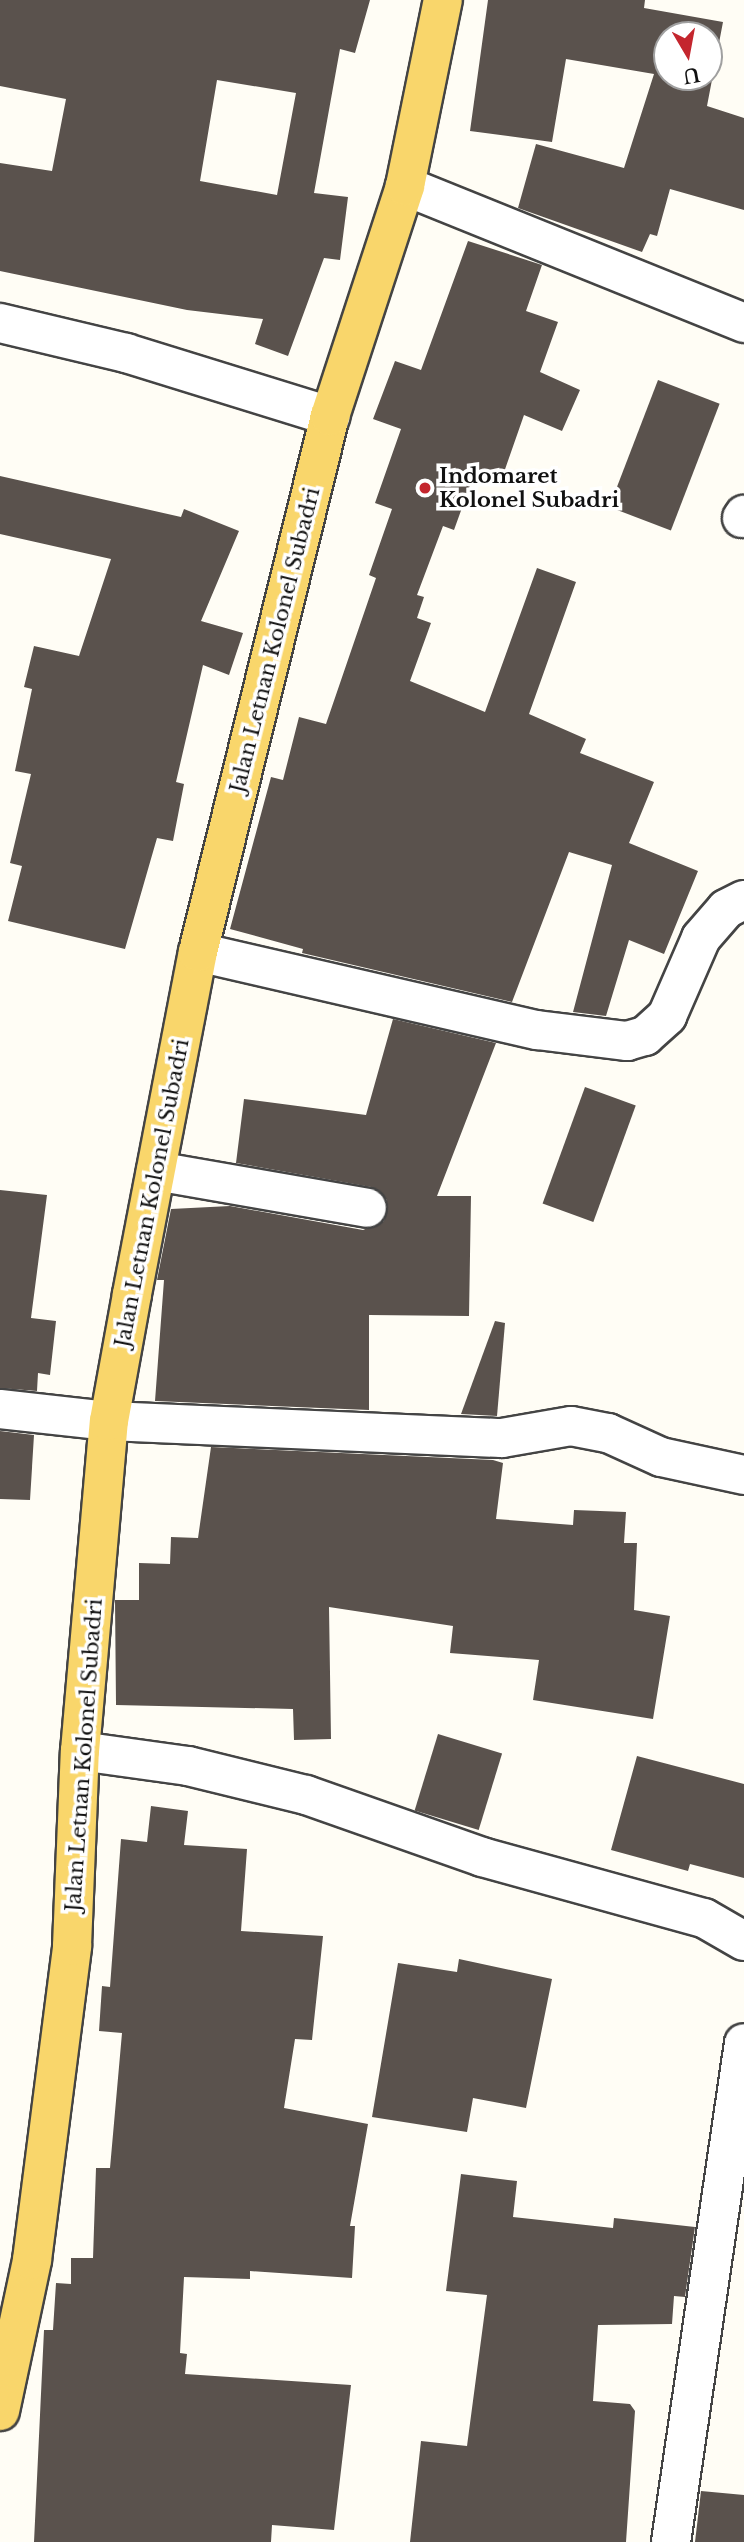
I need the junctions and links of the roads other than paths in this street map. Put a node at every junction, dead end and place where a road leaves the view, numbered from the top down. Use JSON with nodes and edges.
{"nodes":[{"id":1,"x":443,"y":0,"type":"edge"},
{"id":2,"x":405,"y":186,"type":"junction"},
{"id":3,"x":0,"y":323,"type":"edge"},
{"id":4,"x":744,"y":323,"type":"edge"},
{"id":5,"x":330,"y":416,"type":"junction"},
{"id":6,"x":744,"y":900,"type":"edge"},
{"id":7,"x":198,"y":952,"type":"junction"},
{"id":8,"x":156,"y":1171,"type":"junction"},
{"id":9,"x":367,"y":1208,"type":"dead end"},
{"id":10,"x":0,"y":1409,"type":"edge"},
{"id":11,"x":109,"y":1421,"type":"junction"},
{"id":12,"x":744,"y":1475,"type":"edge"},
{"id":13,"x":80,"y":1751,"type":"junction"},
{"id":14,"x":744,"y":1941,"type":"edge"},
{"id":15,"x":744,"y":2043,"type":"edge"},
{"id":16,"x":0,"y":2411,"type":"edge"},
{"id":17,"x":671,"y":2542,"type":"edge"}],
"edges":[{"from":1,"to":2,"type":"main road","name":"Jalan Letnan Kolonel Subadri"},
{"from":2,"to":4,"type":"street"},
{"from":2,"to":5,"type":"main road","name":"Jalan Letnan Kolonel Subadri"},
{"from":3,"to":5,"type":"street"},
{"from":5,"to":7,"type":"main road","name":"Jalan Letnan Kolonel Subadri"},
{"from":6,"to":7,"type":"street"},
{"from":7,"to":8,"type":"main road","name":"Jalan Letnan Kolonel Subadri"},
{"from":8,"to":9,"type":"street"},
{"from":8,"to":11,"type":"main road","name":"Jalan Letnan Kolonel Subadri"},
{"from":10,"to":11,"type":"street"},
{"from":11,"to":12,"type":"street"},
{"from":11,"to":13,"type":"main road","name":"Jalan Letnan Kolonel Subadri"},
{"from":13,"to":14,"type":"street"},
{"from":13,"to":16,"type":"main road","name":"Jalan Letnan Kolonel Subadri"},
{"from":15,"to":17,"type":"street"}]}
